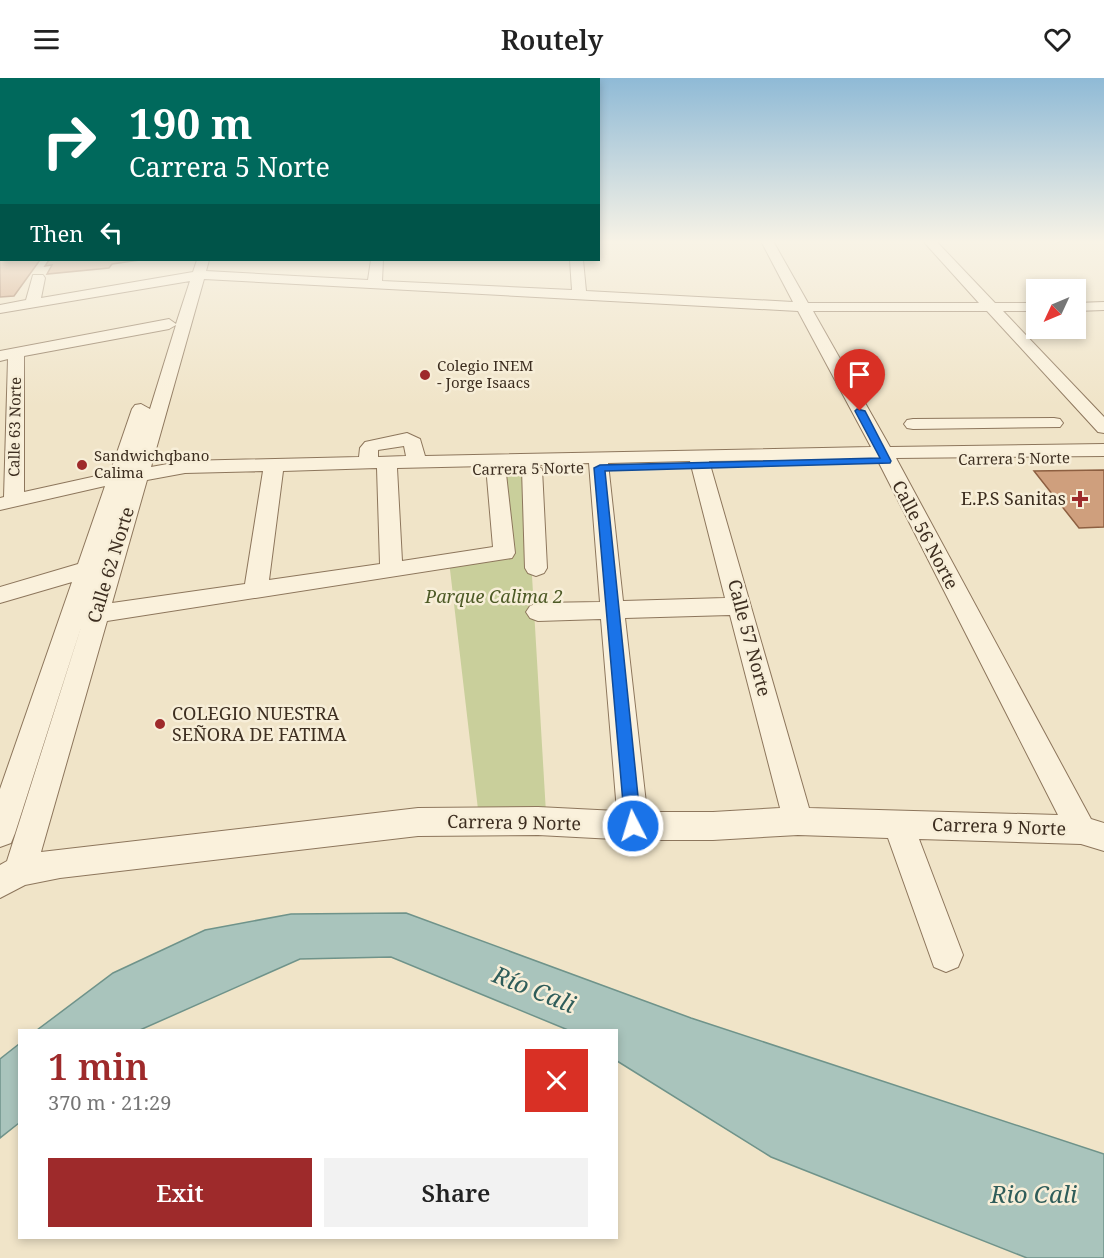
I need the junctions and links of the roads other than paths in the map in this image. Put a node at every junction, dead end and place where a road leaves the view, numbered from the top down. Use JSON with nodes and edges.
{"nodes":[{"id":1,"x":25,"y":296,"type":"edge"},
{"id":2,"x":183,"y":296,"type":"edge"},
{"id":3,"x":187,"y":296,"type":"edge"},
{"id":4,"x":599,"y":296,"type":"edge"},
{"id":5,"x":798,"y":296,"type":"edge"},
{"id":6,"x":981,"y":296,"type":"edge"},
{"id":7,"x":1104,"y":306,"type":"edge"},
{"id":8,"x":804,"y":307,"type":"junction"},
{"id":9,"x":1026,"y":307,"type":"edge"},
{"id":10,"x":1086,"y":307,"type":"edge"},
{"id":11,"x":992,"y":308,"type":"junction"},
{"id":12,"x":0,"y":309,"type":"edge"},
{"id":13,"x":169,"y":324,"type":"junction"},
{"id":14,"x":8,"y":355,"type":"edge"},
{"id":15,"x":1054,"y":423,"type":"dead end"},
{"id":16,"x":913,"y":424,"type":"dead end"},
{"id":17,"x":984,"y":424,"type":"junction"},
{"id":18,"x":1104,"y":428,"type":"edge"},
{"id":19,"x":1001,"y":450,"type":"junction"},
{"id":20,"x":1104,"y":450,"type":"edge"},
{"id":21,"x":884,"y":456,"type":"junction"},
{"id":22,"x":1104,"y":458,"type":"edge"},
{"id":23,"x":700,"y":461,"type":"junction"},
{"id":24,"x":599,"y":463,"type":"junction"},
{"id":25,"x":495,"y":465,"type":"junction"},
{"id":26,"x":381,"y":466,"type":"junction"},
{"id":27,"x":532,"y":469,"type":"junction"},
{"id":28,"x":273,"y":470,"type":"junction"},
{"id":29,"x":128,"y":476,"type":"junction"},
{"id":30,"x":7,"y":503,"type":"edge"},
{"id":31,"x":99,"y":566,"type":"junction"},
{"id":32,"x":536,"y":568,"type":"dead end"},
{"id":33,"x":391,"y":570,"type":"junction"},
{"id":34,"x":256,"y":590,"type":"junction"},
{"id":35,"x":0,"y":595,"type":"edge"},
{"id":36,"x":740,"y":606,"type":"junction"},
{"id":37,"x":613,"y":608,"type":"junction"},
{"id":38,"x":538,"y":612,"type":"dead end"},
{"id":39,"x":97,"y":614,"type":"junction"},
{"id":40,"x":72,"y":618,"type":"junction"},
{"id":41,"x":798,"y":821,"type":"junction"},
{"id":42,"x":898,"y":824,"type":"junction"},
{"id":43,"x":633,"y":826,"type":"junction"},
{"id":44,"x":0,"y":833,"type":"edge"},
{"id":45,"x":1093,"y":833,"type":"edge"},
{"id":46,"x":10,"y":876,"type":"edge"},
{"id":47,"x":946,"y":955,"type":"dead end"}],
"edges":[{"from":1,"to":12,"type":"street"},
{"from":2,"to":13,"type":"street","name":"Calle 62 Norte"},
{"from":3,"to":29,"type":"street","name":"Calle 62 Norte"},
{"from":4,"to":8,"type":"street"},
{"from":5,"to":8,"type":"street","name":"Calle 56 Norte"},
{"from":6,"to":11,"type":"street"},
{"from":7,"to":10,"type":"street"},
{"from":8,"to":11,"type":"street"},
{"from":8,"to":21,"type":"street","name":"Calle 56 Norte"},
{"from":9,"to":11,"type":"street"},
{"from":11,"to":18,"type":"street"},
{"from":13,"to":14,"type":"street"},
{"from":13,"to":29,"type":"street","name":"Calle 62 Norte"},
{"from":14,"to":30,"type":"street","name":"Calle 63 Norte"},
{"from":15,"to":17,"type":"street"},
{"from":16,"to":17,"type":"street"},
{"from":17,"to":19,"type":"street"},
{"from":19,"to":20,"type":"street","name":"Carrera 5 Norte"},
{"from":19,"to":21,"type":"street","name":"Carrera 5 Norte"},
{"from":21,"to":22,"type":"street","name":"Carrera 5 Norte"},
{"from":21,"to":23,"type":"street","name":"Carrera 5 Norte"},
{"from":21,"to":45,"type":"street","name":"Calle 56 Norte"},
{"from":23,"to":24,"type":"street","name":"Carrera 5 Norte"},
{"from":23,"to":36,"type":"street","name":"Calle 57 Norte"},
{"from":24,"to":25,"type":"street","name":"Carrera 5 Norte"},
{"from":24,"to":27,"type":"street","name":"Carrera 5 Norte"},
{"from":24,"to":37,"type":"street"},
{"from":25,"to":26,"type":"street","name":"Carrera 5 Norte"},
{"from":25,"to":26,"type":"street","name":"Carrera 5 Norte"},
{"from":25,"to":27,"type":"street","name":"Carrera 5 Norte"},
{"from":25,"to":33,"type":"street"},
{"from":26,"to":28,"type":"street","name":"Carrera 5 Norte"},
{"from":26,"to":33,"type":"street"},
{"from":27,"to":32,"type":"street"},
{"from":28,"to":29,"type":"street","name":"Carrera 5 Norte"},
{"from":28,"to":34,"type":"street"},
{"from":29,"to":30,"type":"street","name":"Carrera 5 Norte"},
{"from":29,"to":31,"type":"street","name":"Calle 62 Norte"},
{"from":31,"to":35,"type":"street"},
{"from":31,"to":39,"type":"street","name":"Calle 62 Norte"},
{"from":31,"to":40,"type":"street","name":"Calle 62 Norte"},
{"from":33,"to":34,"type":"street"},
{"from":34,"to":39,"type":"street"},
{"from":36,"to":37,"type":"street"},
{"from":36,"to":41,"type":"street","name":"Calle 57 Norte"},
{"from":37,"to":38,"type":"street"},
{"from":37,"to":43,"type":"street"},
{"from":39,"to":40,"type":"street"},
{"from":39,"to":46,"type":"street","name":"Calle 62 Norte"},
{"from":40,"to":44,"type":"street","name":"Calle 62 Norte"},
{"from":41,"to":42,"type":"street","name":"Carrera 9 Norte"},
{"from":41,"to":43,"type":"street","name":"Carrera 9 Norte"},
{"from":42,"to":45,"type":"street","name":"Carrera 9 Norte"},
{"from":42,"to":47,"type":"street"},
{"from":43,"to":46,"type":"street","name":"Carrera 9 Norte"}]}
